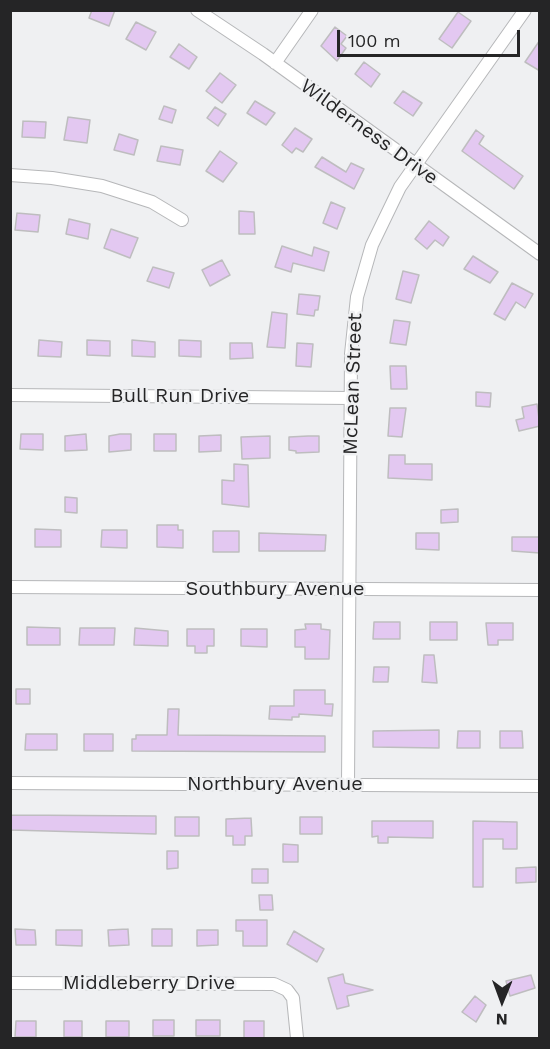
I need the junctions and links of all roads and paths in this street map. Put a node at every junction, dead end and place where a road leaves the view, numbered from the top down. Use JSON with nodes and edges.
{"nodes":[{"id":1,"x":197,"y":10,"type":"edge"},
{"id":2,"x":312,"y":10,"type":"edge"},
{"id":3,"x":525,"y":10,"type":"edge"},
{"id":4,"x":274,"y":63,"type":"junction"},
{"id":5,"x":415,"y":165,"type":"junction"},
{"id":6,"x":10,"y":175,"type":"edge"},
{"id":7,"x":182,"y":220,"type":"dead end"},
{"id":8,"x":540,"y":254,"type":"edge"},
{"id":9,"x":10,"y":395,"type":"edge"},
{"id":10,"x":350,"y":398,"type":"junction"},
{"id":11,"x":10,"y":587,"type":"edge"},
{"id":12,"x":349,"y":590,"type":"junction"},
{"id":13,"x":540,"y":590,"type":"edge"},
{"id":14,"x":10,"y":783,"type":"edge"},
{"id":15,"x":348,"y":784,"type":"junction"},
{"id":16,"x":540,"y":786,"type":"edge"},
{"id":17,"x":10,"y":983,"type":"edge"},
{"id":18,"x":297,"y":1038,"type":"edge"}],
"edges":[{"from":1,"to":4,"type":"street","name":"Wilderness Drive"},
{"from":2,"to":4,"type":"street"},
{"from":3,"to":5,"type":"street","name":"McLean Street"},
{"from":4,"to":5,"type":"street","name":"Wilderness Drive"},
{"from":5,"to":8,"type":"street","name":"Wilderness Drive"},
{"from":5,"to":10,"type":"street","name":"McLean Street"},
{"from":6,"to":7,"type":"street"},
{"from":9,"to":10,"type":"street","name":"Bull Run Drive"},
{"from":10,"to":12,"type":"street","name":"McLean Street"},
{"from":11,"to":12,"type":"street","name":"Southbury Avenue"},
{"from":12,"to":13,"type":"street","name":"Southbury Avenue"},
{"from":12,"to":15,"type":"street","name":"McLean Street"},
{"from":14,"to":15,"type":"street","name":"Northbury Avenue"},
{"from":15,"to":16,"type":"street","name":"Northbury Avenue"},
{"from":17,"to":18,"type":"street","name":"Middleberry Drive"}]}
